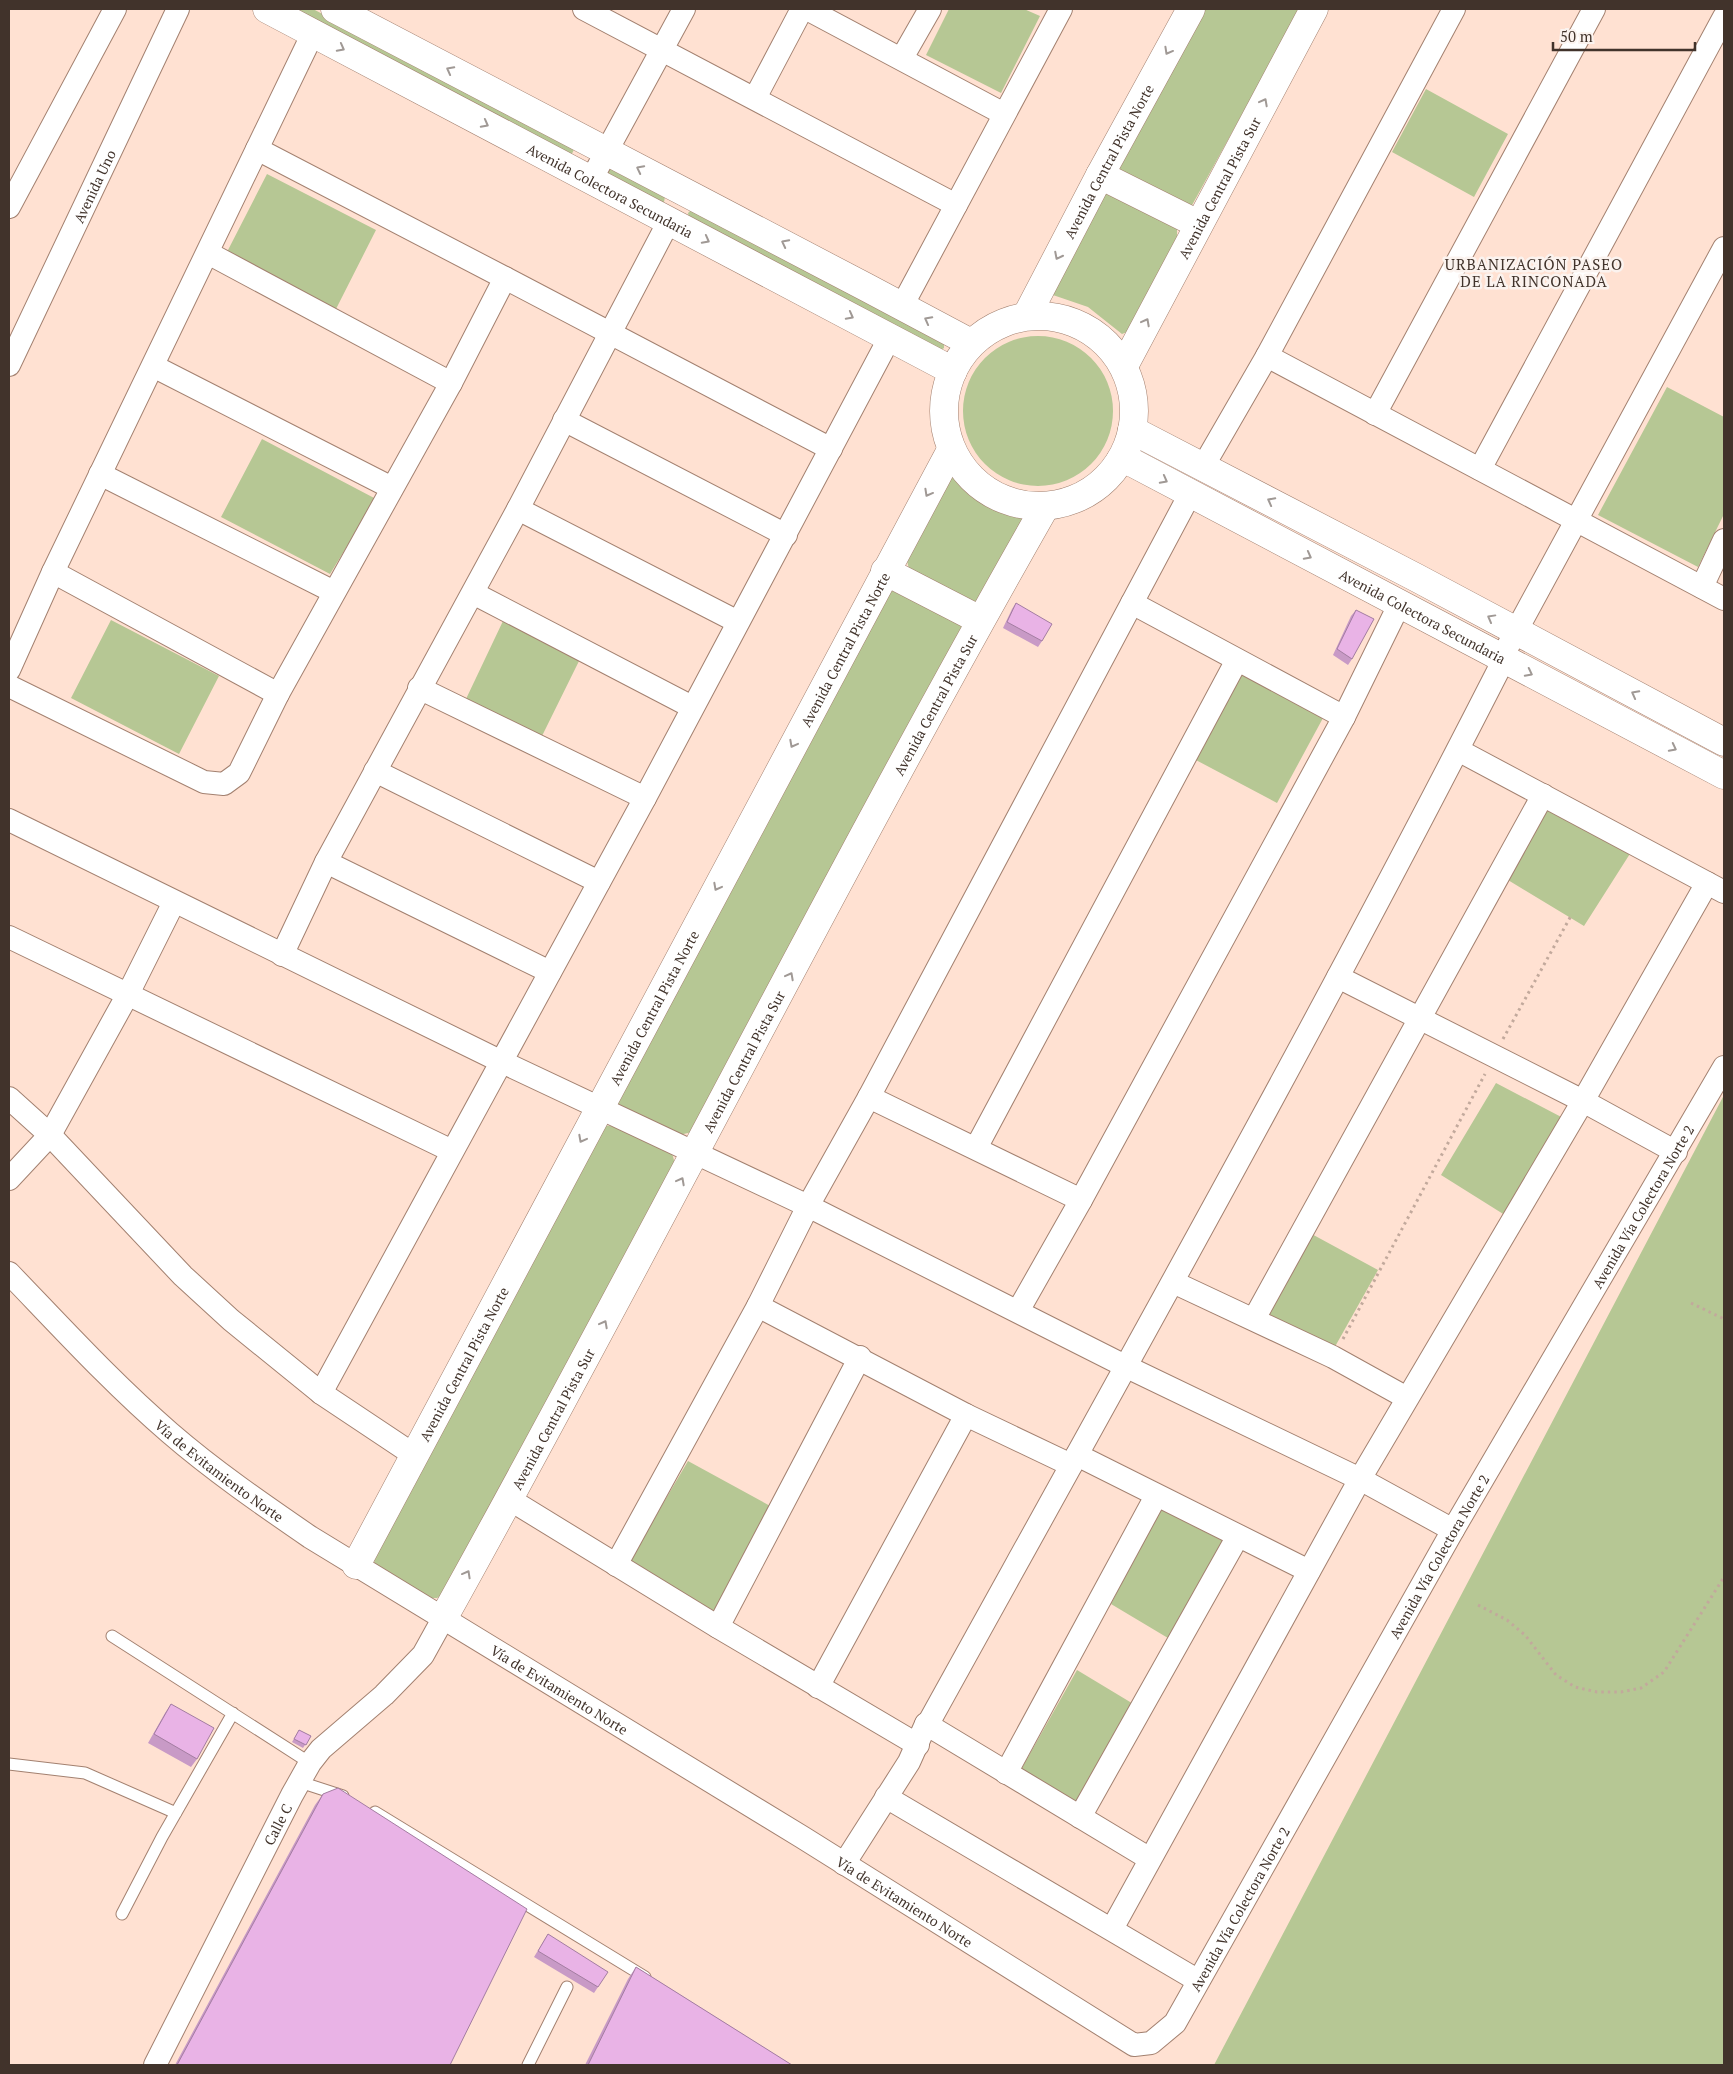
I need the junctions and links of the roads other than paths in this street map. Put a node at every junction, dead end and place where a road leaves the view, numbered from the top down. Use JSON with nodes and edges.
{"nodes":[{"id":1,"x":114,"y":9,"type":"edge"},
{"id":2,"x":178,"y":9,"type":"edge"},
{"id":3,"x":267,"y":9,"type":"edge"},
{"id":4,"x":335,"y":9,"type":"edge"},
{"id":5,"x":584,"y":9,"type":"edge"},
{"id":6,"x":684,"y":9,"type":"edge"},
{"id":7,"x":802,"y":9,"type":"edge"},
{"id":8,"x":807,"y":9,"type":"edge"},
{"id":9,"x":930,"y":9,"type":"edge"},
{"id":10,"x":1061,"y":9,"type":"edge"},
{"id":11,"x":1191,"y":9,"type":"edge"},
{"id":12,"x":1314,"y":9,"type":"edge"},
{"id":13,"x":1454,"y":9,"type":"edge"},
{"id":14,"x":1594,"y":9,"type":"edge"},
{"id":15,"x":1718,"y":9,"type":"edge"},
{"id":16,"x":1724,"y":12,"type":"edge"},
{"id":17,"x":1724,"y":16,"type":"edge"},
{"id":18,"x":313,"y":33,"type":"junction"},
{"id":19,"x":662,"y":49,"type":"junction"},
{"id":20,"x":902,"y":58,"type":"junction"},
{"id":21,"x":755,"y":98,"type":"junction"},
{"id":22,"x":1004,"y":114,"type":"junction"},
{"id":23,"x":257,"y":149,"type":"junction"},
{"id":24,"x":607,"y":151,"type":"junction"},
{"id":25,"x":1100,"y":175,"type":"junction"},
{"id":26,"x":591,"y":180,"type":"junction"},
{"id":27,"x":956,"y":205,"type":"junction"},
{"id":28,"x":9,"y":207,"type":"edge"},
{"id":29,"x":670,"y":221,"type":"junction"},
{"id":30,"x":1198,"y":224,"type":"junction"},
{"id":31,"x":1724,"y":248,"type":"edge"},
{"id":32,"x":208,"y":253,"type":"junction"},
{"id":33,"x":505,"y":278,"type":"junction"},
{"id":34,"x":902,"y":306,"type":"junction"},
{"id":35,"x":1027,"y":315,"type":"junction"},
{"id":36,"x":612,"y":332,"type":"junction"},
{"id":37,"x":890,"y":337,"type":"junction"},
{"id":38,"x":971,"y":343,"type":"junction"},
{"id":39,"x":1267,"y":356,"type":"junction"},
{"id":40,"x":9,"y":365,"type":"edge"},
{"id":41,"x":153,"y":366,"type":"junction"},
{"id":42,"x":1124,"y":366,"type":"junction"},
{"id":43,"x":953,"y":371,"type":"junction"},
{"id":44,"x":451,"y":383,"type":"junction"},
{"id":45,"x":1375,"y":414,"type":"junction"},
{"id":46,"x":564,"y":420,"type":"junction"},
{"id":47,"x":1132,"y":430,"type":"junction"},
{"id":48,"x":831,"y":449,"type":"junction"},
{"id":49,"x":951,"y":450,"type":"junction"},
{"id":50,"x":1120,"y":461,"type":"junction"},
{"id":51,"x":1204,"y":465,"type":"junction"},
{"id":52,"x":1480,"y":469,"type":"junction"},
{"id":53,"x":100,"y":474,"type":"junction"},
{"id":54,"x":392,"y":488,"type":"junction"},
{"id":55,"x":1190,"y":494,"type":"junction"},
{"id":56,"x":1045,"y":506,"type":"junction"},
{"id":57,"x":518,"y":509,"type":"junction"},
{"id":58,"x":1577,"y":521,"type":"junction"},
{"id":59,"x":786,"y":535,"type":"junction"},
{"id":60,"x":1724,"y":540,"type":"edge"},
{"id":61,"x":885,"y":571,"type":"junction"},
{"id":62,"x":53,"y":572,"type":"junction"},
{"id":63,"x":1702,"y":587,"type":"junction"},
{"id":64,"x":334,"y":592,"type":"junction"},
{"id":65,"x":473,"y":593,"type":"junction"},
{"id":66,"x":1724,"y":599,"type":"edge"},
{"id":67,"x":1132,"y":602,"type":"junction"},
{"id":68,"x":1399,"y":605,"type":"junction"},
{"id":69,"x":980,"y":620,"type":"junction"},
{"id":70,"x":738,"y":622,"type":"junction"},
{"id":71,"x":1516,"y":631,"type":"junction"},
{"id":72,"x":1501,"y":659,"type":"junction"},
{"id":73,"x":1237,"y":660,"type":"junction"},
{"id":74,"x":9,"y":670,"type":"edge"},
{"id":75,"x":9,"y":686,"type":"edge"},
{"id":76,"x":419,"y":688,"type":"junction"},
{"id":77,"x":278,"y":694,"type":"junction"},
{"id":78,"x":692,"y":707,"type":"junction"},
{"id":79,"x":1344,"y":717,"type":"junction"},
{"id":80,"x":1724,"y":742,"type":"edge"},
{"id":81,"x":1458,"y":750,"type":"junction"},
{"id":82,"x":374,"y":771,"type":"junction"},
{"id":83,"x":1724,"y":775,"type":"edge"},
{"id":84,"x":1543,"y":795,"type":"junction"},
{"id":85,"x":645,"y":798,"type":"junction"},
{"id":86,"x":9,"y":820,"type":"edge"},
{"id":87,"x":326,"y":862,"type":"junction"},
{"id":88,"x":599,"y":882,"type":"junction"},
{"id":89,"x":1716,"y":887,"type":"edge"},
{"id":90,"x":174,"y":902,"type":"junction"},
{"id":91,"x":9,"y":936,"type":"edge"},
{"id":92,"x":282,"y":956,"type":"junction"},
{"id":93,"x":550,"y":972,"type":"junction"},
{"id":94,"x":1338,"y":977,"type":"junction"},
{"id":95,"x":128,"y":994,"type":"junction"},
{"id":96,"x":1420,"y":1018,"type":"junction"},
{"id":97,"x":500,"y":1061,"type":"junction"},
{"id":98,"x":1724,"y":1067,"type":"edge"},
{"id":99,"x":869,"y":1097,"type":"junction"},
{"id":100,"x":9,"y":1098,"type":"edge"},
{"id":101,"x":1583,"y":1101,"type":"junction"},
{"id":102,"x":599,"y":1107,"type":"junction"},
{"id":103,"x":50,"y":1135,"type":"junction"},
{"id":104,"x":976,"y":1148,"type":"junction"},
{"id":105,"x":452,"y":1151,"type":"junction"},
{"id":106,"x":1676,"y":1152,"type":"junction"},
{"id":107,"x":696,"y":1153,"type":"junction"},
{"id":108,"x":9,"y":1179,"type":"edge"},
{"id":109,"x":1081,"y":1200,"type":"junction"},
{"id":110,"x":808,"y":1206,"type":"junction"},
{"id":111,"x":9,"y":1273,"type":"edge"},
{"id":112,"x":1172,"y":1282,"type":"junction"},
{"id":113,"x":758,"y":1306,"type":"junction"},
{"id":114,"x":1018,"y":1311,"type":"junction"},
{"id":115,"x":1254,"y":1320,"type":"junction"},
{"id":116,"x":860,"y":1357,"type":"junction"},
{"id":117,"x":1128,"y":1367,"type":"junction"},
{"id":118,"x":321,"y":1393,"type":"junction"},
{"id":119,"x":1407,"y":1398,"type":"junction"},
{"id":120,"x":966,"y":1415,"type":"junction"},
{"id":121,"x":414,"y":1455,"type":"junction"},
{"id":122,"x":1074,"y":1460,"type":"junction"},
{"id":123,"x":1360,"y":1479,"type":"junction"},
{"id":124,"x":1156,"y":1496,"type":"junction"},
{"id":125,"x":509,"y":1499,"type":"junction"},
{"id":126,"x":1453,"y":1530,"type":"junction"},
{"id":127,"x":1238,"y":1536,"type":"junction"},
{"id":128,"x":356,"y":1565,"type":"junction"},
{"id":129,"x":616,"y":1565,"type":"junction"},
{"id":130,"x":1309,"y":1571,"type":"junction"},
{"id":131,"x":444,"y":1617,"type":"junction"},
{"id":132,"x":718,"y":1627,"type":"junction"},
{"id":133,"x":112,"y":1636,"type":"dead end"},
{"id":134,"x":818,"y":1687,"type":"junction"},
{"id":135,"x":233,"y":1713,"type":"junction"},
{"id":136,"x":926,"y":1724,"type":"junction"},
{"id":137,"x":918,"y":1745,"type":"junction"},
{"id":138,"x":9,"y":1764,"type":"edge"},
{"id":139,"x":305,"y":1773,"type":"junction"},
{"id":140,"x":1006,"y":1773,"type":"junction"},
{"id":141,"x":886,"y":1797,"type":"junction"},
{"id":142,"x":350,"y":1799,"type":"edge"},
{"id":143,"x":366,"y":1807,"type":"edge"},
{"id":144,"x":176,"y":1813,"type":"junction"},
{"id":145,"x":1080,"y":1817,"type":"junction"},
{"id":146,"x":1150,"y":1859,"type":"junction"},
{"id":147,"x":844,"y":1864,"type":"junction"},
{"id":148,"x":122,"y":1914,"type":"dead end"},
{"id":149,"x":1112,"y":1929,"type":"junction"},
{"id":150,"x":1197,"y":1980,"type":"junction"},
{"id":151,"x":654,"y":1983,"type":"edge"},
{"id":152,"x":567,"y":1987,"type":"dead end"},
{"id":153,"x":1151,"y":2043,"type":"joint"},
{"id":154,"x":155,"y":2065,"type":"edge"},
{"id":155,"x":528,"y":2065,"type":"edge"}],
"edges":[{"from":1,"to":28,"type":"street"},
{"from":2,"to":40,"type":"street","name":"Avenida Uno"},
{"from":3,"to":18,"type":"street","name":"Avenida Colectora Secundaria"},
{"from":24,"to":4,"type":"street","one_way":true},
{"from":5,"to":19,"type":"street"},
{"from":6,"to":19,"type":"street"},
{"from":7,"to":21,"type":"street"},
{"from":8,"to":20,"type":"street"},
{"from":9,"to":20,"type":"street"},
{"from":10,"to":22,"type":"street"},
{"from":11,"to":25,"type":"street","name":"Avenida Central Pista Norte","one_way":true},
{"from":30,"to":12,"type":"street","name":"Avenida Central Pista Sur","one_way":true},
{"from":13,"to":39,"type":"street"},
{"from":14,"to":45,"type":"street"},
{"from":15,"to":16,"type":"street"},
{"from":17,"to":52,"type":"street"},
{"from":18,"to":23,"type":"street"},
{"from":18,"to":26,"type":"street","name":"Avenida Colectora Secundaria","one_way":true},
{"from":19,"to":21,"type":"street"},
{"from":19,"to":24,"type":"street"},
{"from":20,"to":22,"type":"street"},
{"from":21,"to":27,"type":"street"},
{"from":22,"to":27,"type":"street"},
{"from":23,"to":32,"type":"street"},
{"from":23,"to":33,"type":"street"},
{"from":24,"to":26,"type":"street"},
{"from":34,"to":24,"type":"street","one_way":true},
{"from":25,"to":30,"type":"street"},
{"from":25,"to":35,"type":"street","name":"Avenida Central Pista Norte","one_way":true},
{"from":26,"to":29,"type":"street","name":"Avenida Colectora Secundaria"},
{"from":27,"to":34,"type":"street"},
{"from":29,"to":36,"type":"street"},
{"from":29,"to":37,"type":"street","name":"Avenida Colectora Secundaria","one_way":true},
{"from":42,"to":30,"type":"street","name":"Avenida Central Pista Sur","one_way":true},
{"from":31,"to":58,"type":"street"},
{"from":32,"to":41,"type":"street"},
{"from":32,"to":44,"type":"street"},
{"from":33,"to":36,"type":"street"},
{"from":33,"to":44,"type":"street"},
{"from":38,"to":34,"type":"street","one_way":true},
{"from":35,"to":38,"type":"street"},
{"from":35,"to":42,"type":"street"},
{"from":36,"to":46,"type":"street"},
{"from":36,"to":48,"type":"street"},
{"from":37,"to":43,"type":"street","name":"Avenida Colectora Secundaria"},
{"from":37,"to":48,"type":"street"},
{"from":38,"to":43,"type":"street"},
{"from":39,"to":45,"type":"street"},
{"from":39,"to":51,"type":"street"},
{"from":41,"to":53,"type":"street"},
{"from":41,"to":54,"type":"street"},
{"from":42,"to":47,"type":"street"},
{"from":43,"to":49,"type":"street"},
{"from":44,"to":54,"type":"street"},
{"from":45,"to":52,"type":"street"},
{"from":46,"to":57,"type":"street"},
{"from":46,"to":59,"type":"street"},
{"from":47,"to":50,"type":"street"},
{"from":47,"to":51,"type":"street"},
{"from":48,"to":59,"type":"street"},
{"from":49,"to":56,"type":"street"},
{"from":49,"to":61,"type":"street","name":"Avenida Central Pista Norte","one_way":true},
{"from":50,"to":55,"type":"street","name":"Avenida Colectora Secundaria","one_way":true},
{"from":50,"to":56,"type":"street"},
{"from":71,"to":51,"type":"street","one_way":true},
{"from":52,"to":58,"type":"street"},
{"from":53,"to":62,"type":"street"},
{"from":53,"to":64,"type":"street"},
{"from":54,"to":64,"type":"street"},
{"from":55,"to":67,"type":"street"},
{"from":55,"to":68,"type":"street","name":"Avenida Colectora Secundaria","one_way":true},
{"from":56,"to":69,"type":"street","name":"Avenida Central Pista Sur"},
{"from":57,"to":65,"type":"street"},
{"from":57,"to":70,"type":"street"},
{"from":58,"to":63,"type":"street"},
{"from":58,"to":71,"type":"street"},
{"from":59,"to":70,"type":"street"},
{"from":60,"to":63,"type":"street"},
{"from":61,"to":69,"type":"street"},
{"from":61,"to":102,"type":"street","name":"Avenida Central Pista Norte","one_way":true},
{"from":62,"to":74,"type":"street"},
{"from":62,"to":77,"type":"street"},
{"from":63,"to":66,"type":"street"},
{"from":64,"to":77,"type":"street"},
{"from":65,"to":76,"type":"street"},
{"from":65,"to":78,"type":"street"},
{"from":67,"to":73,"type":"street"},
{"from":67,"to":99,"type":"street"},
{"from":68,"to":72,"type":"street","name":"Avenida Colectora Secundaria"},
{"from":68,"to":79,"type":"street"},
{"from":107,"to":69,"type":"street","name":"Avenida Central Pista Sur","one_way":true},
{"from":70,"to":78,"type":"street"},
{"from":71,"to":72,"type":"street"},
{"from":80,"to":71,"type":"street","one_way":true},
{"from":72,"to":81,"type":"street"},
{"from":72,"to":83,"type":"street","name":"Avenida Colectora Secundaria","one_way":true},
{"from":73,"to":79,"type":"street"},
{"from":73,"to":104,"type":"street"},
{"from":75,"to":77,"type":"street"},
{"from":76,"to":82,"type":"street"},
{"from":76,"to":85,"type":"street"},
{"from":78,"to":85,"type":"street"},
{"from":79,"to":109,"type":"street"},
{"from":81,"to":84,"type":"street"},
{"from":81,"to":94,"type":"street"},
{"from":82,"to":87,"type":"street"},
{"from":82,"to":88,"type":"street"},
{"from":84,"to":89,"type":"street"},
{"from":84,"to":96,"type":"street"},
{"from":85,"to":88,"type":"street"},
{"from":86,"to":90,"type":"street"},
{"from":87,"to":92,"type":"street"},
{"from":87,"to":93,"type":"street"},
{"from":88,"to":93,"type":"street"},
{"from":89,"to":101,"type":"street"},
{"from":90,"to":92,"type":"street"},
{"from":90,"to":95,"type":"street"},
{"from":91,"to":95,"type":"street"},
{"from":92,"to":97,"type":"street"},
{"from":93,"to":97,"type":"street"},
{"from":94,"to":96,"type":"street"},
{"from":94,"to":112,"type":"street"},
{"from":95,"to":103,"type":"street"},
{"from":95,"to":105,"type":"street"},
{"from":96,"to":101,"type":"street"},
{"from":96,"to":115,"type":"street"},
{"from":97,"to":102,"type":"street"},
{"from":97,"to":105,"type":"street"},
{"from":98,"to":106,"type":"street","name":"Avenida Vía Colectora Norte 2"},
{"from":99,"to":104,"type":"street"},
{"from":99,"to":110,"type":"street"},
{"from":100,"to":103,"type":"street"},
{"from":101,"to":106,"type":"street"},
{"from":101,"to":119,"type":"street"},
{"from":102,"to":107,"type":"street"},
{"from":102,"to":121,"type":"street","name":"Avenida Central Pista Norte","one_way":true},
{"from":103,"to":108,"type":"street"},
{"from":103,"to":118,"type":"street"},
{"from":104,"to":109,"type":"street"},
{"from":105,"to":118,"type":"street"},
{"from":106,"to":126,"type":"street","name":"Avenida Vía Colectora Norte 2"},
{"from":107,"to":110,"type":"street"},
{"from":125,"to":107,"type":"street","name":"Avenida Central Pista Sur","one_way":true},
{"from":109,"to":114,"type":"street"},
{"from":110,"to":113,"type":"street"},
{"from":110,"to":114,"type":"street"},
{"from":111,"to":128,"type":"street","name":"Vía de Evitamiento Norte"},
{"from":112,"to":115,"type":"street"},
{"from":112,"to":117,"type":"street"},
{"from":113,"to":116,"type":"street"},
{"from":113,"to":129,"type":"street"},
{"from":114,"to":117,"type":"street"},
{"from":115,"to":119,"type":"street"},
{"from":116,"to":120,"type":"street"},
{"from":116,"to":132,"type":"street"},
{"from":117,"to":122,"type":"street"},
{"from":117,"to":123,"type":"street"},
{"from":118,"to":121,"type":"street"},
{"from":119,"to":123,"type":"street"},
{"from":120,"to":122,"type":"street"},
{"from":120,"to":134,"type":"street"},
{"from":121,"to":128,"type":"street","name":"Avenida Central Pista Norte"},
{"from":122,"to":124,"type":"street"},
{"from":122,"to":136,"type":"street"},
{"from":123,"to":126,"type":"street"},
{"from":123,"to":130,"type":"street"},
{"from":124,"to":127,"type":"street"},
{"from":124,"to":140,"type":"street"},
{"from":125,"to":129,"type":"street"},
{"from":131,"to":125,"type":"street","name":"Avenida Central Pista Sur","one_way":true},
{"from":126,"to":150,"type":"street","name":"Avenida Vía Colectora Norte 2"},
{"from":127,"to":130,"type":"street"},
{"from":127,"to":145,"type":"street"},
{"from":128,"to":131,"type":"street","name":"Vía de Evitamiento Norte"},
{"from":129,"to":132,"type":"street"},
{"from":130,"to":146,"type":"street"},
{"from":131,"to":139,"type":"street","name":"Calle C"},
{"from":131,"to":147,"type":"street","name":"Vía de Evitamiento Norte"},
{"from":132,"to":134,"type":"street"},
{"from":133,"to":135,"type":"lane"},
{"from":134,"to":137,"type":"street"},
{"from":135,"to":139,"type":"lane"},
{"from":135,"to":144,"type":"lane"},
{"from":136,"to":137,"type":"street"},
{"from":136,"to":140,"type":"street"},
{"from":137,"to":141,"type":"street"},
{"from":138,"to":144,"type":"lane"},
{"from":139,"to":142,"type":"lane"},
{"from":139,"to":154,"type":"street","name":"Calle C"},
{"from":140,"to":145,"type":"street"},
{"from":141,"to":147,"type":"street"},
{"from":141,"to":149,"type":"street"},
{"from":143,"to":151,"type":"lane"},
{"from":144,"to":148,"type":"lane"},
{"from":145,"to":146,"type":"street"},
{"from":146,"to":149,"type":"street"},
{"from":147,"to":153,"type":"street","name":"Vía de Evitamiento Norte"},
{"from":149,"to":150,"type":"street"},
{"from":150,"to":153,"type":"street","name":"Avenida Vía Colectora Norte 2"},
{"from":152,"to":155,"type":"lane"}]}
